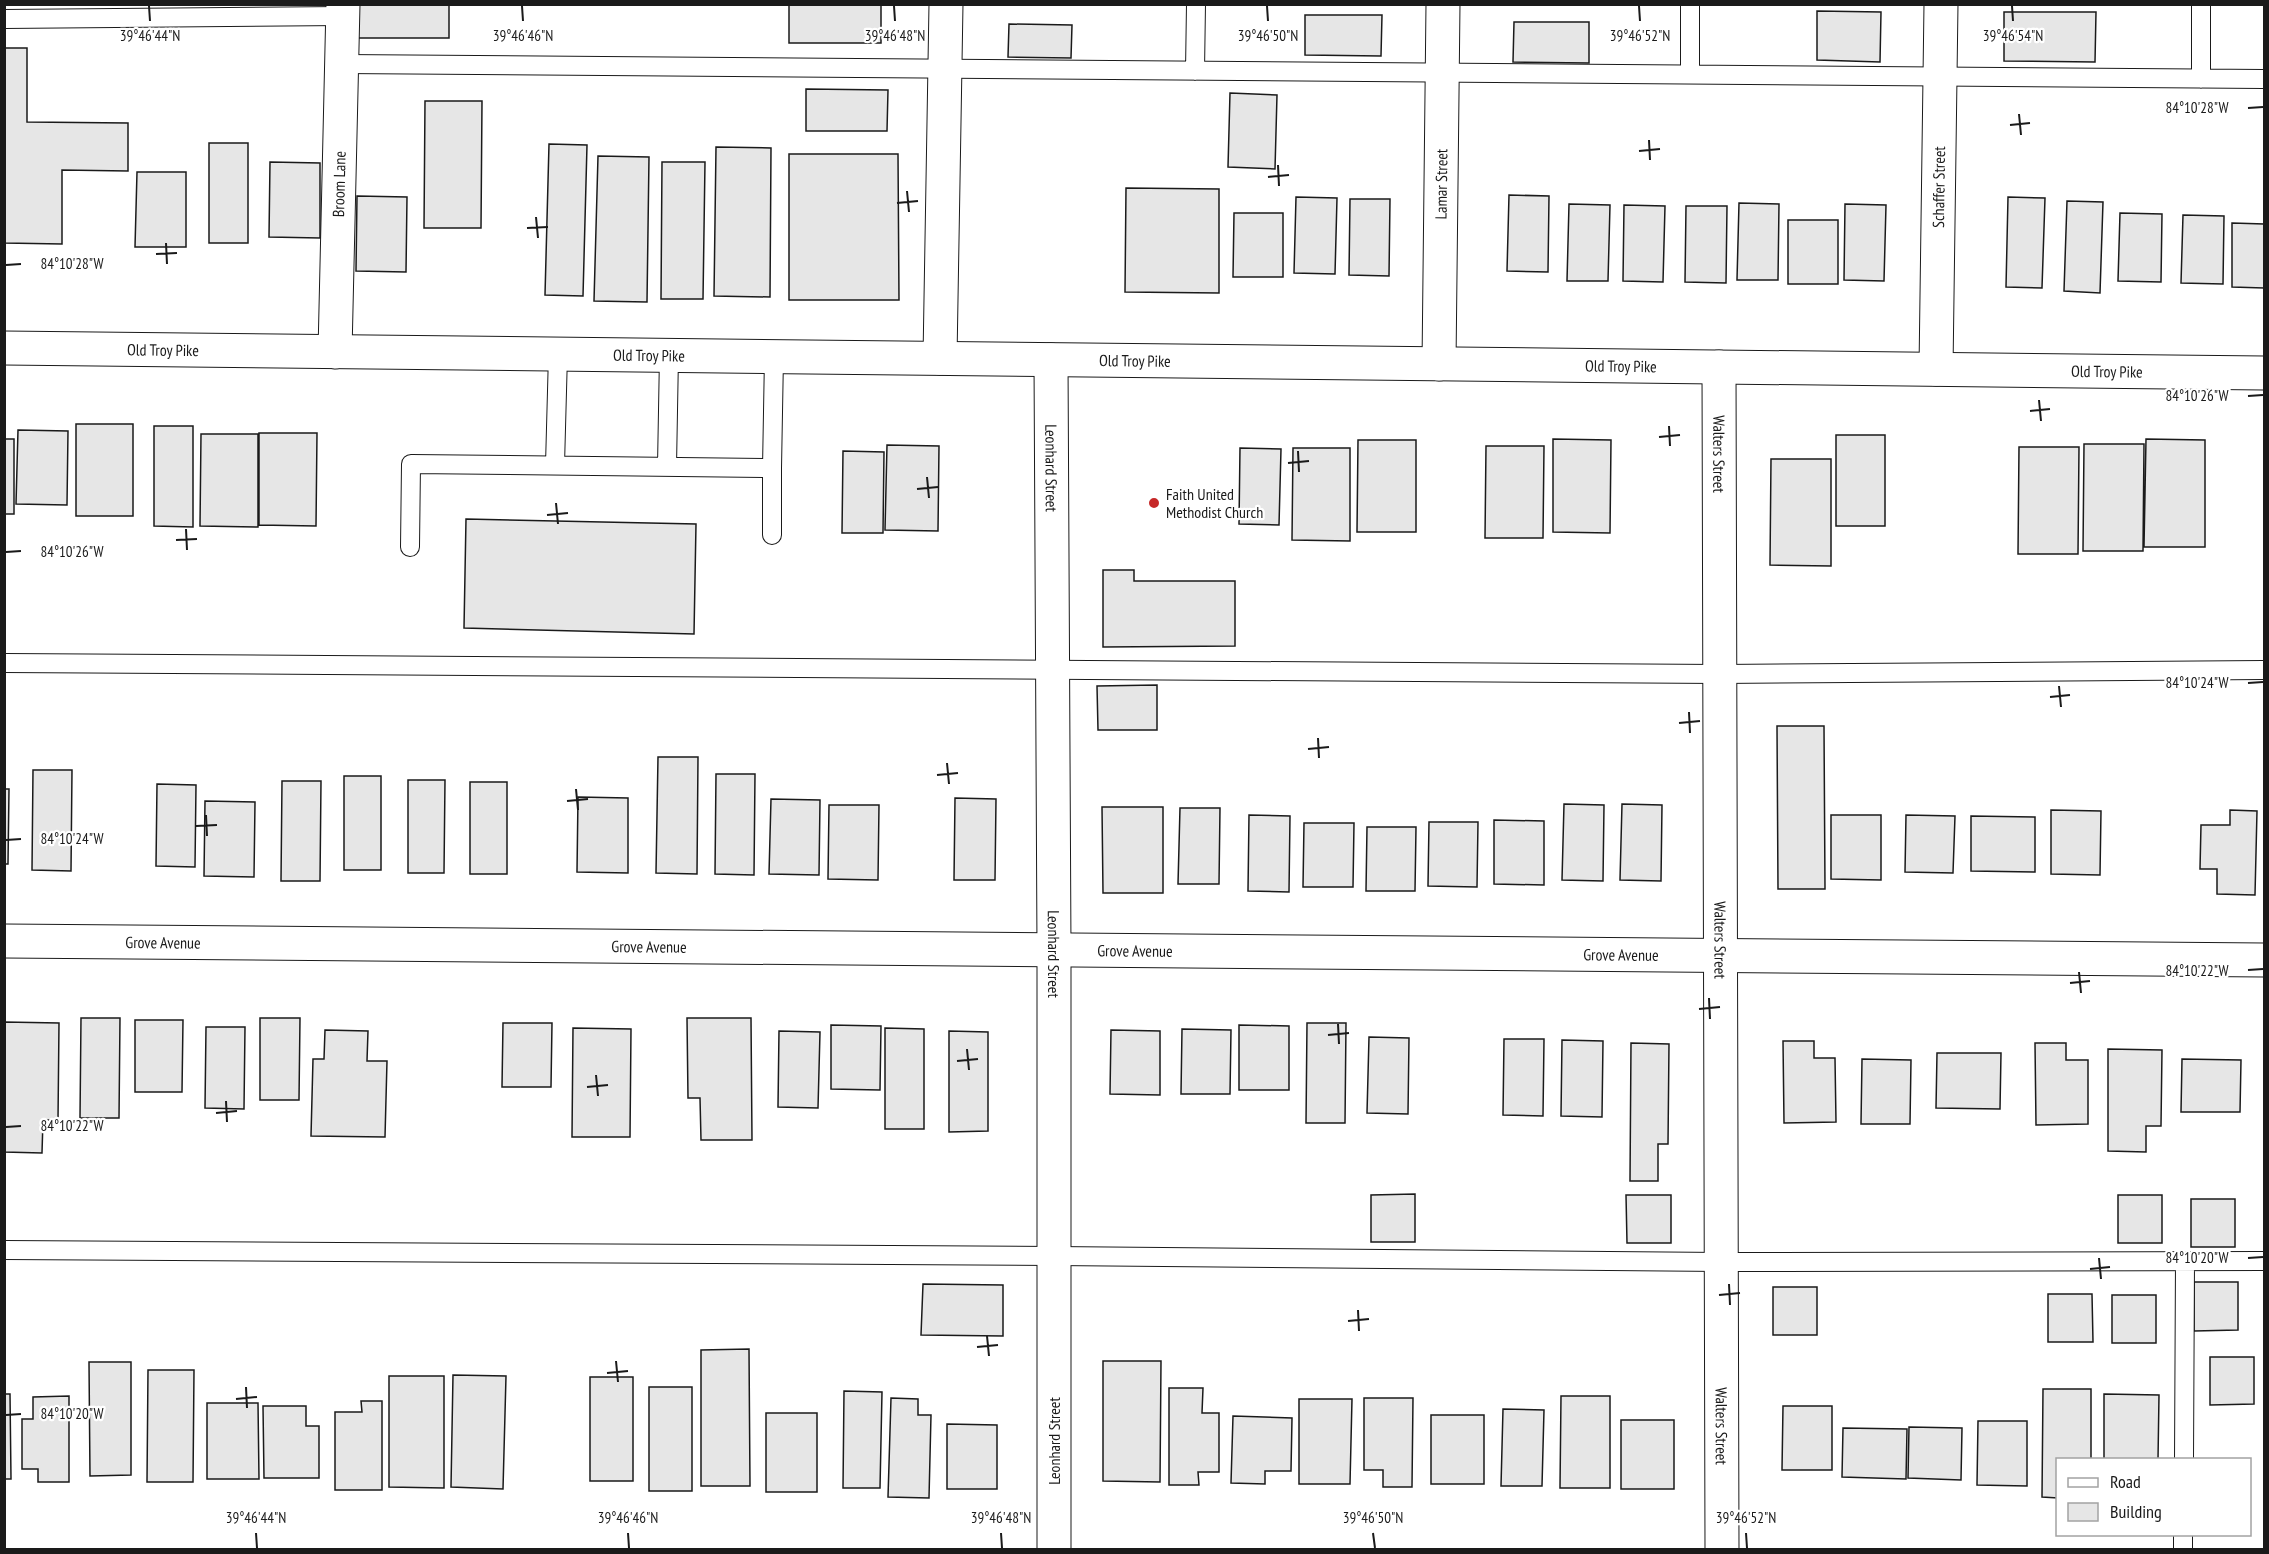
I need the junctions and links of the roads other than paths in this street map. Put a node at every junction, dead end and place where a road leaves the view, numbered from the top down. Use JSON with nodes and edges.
{"nodes":[{"id":1,"x":946,"y":4,"type":"edge"},
{"id":2,"x":1196,"y":4,"type":"edge"},
{"id":3,"x":1443,"y":4,"type":"edge"},
{"id":4,"x":1690,"y":4,"type":"edge"},
{"id":5,"x":1941,"y":4,"type":"edge"},
{"id":6,"x":2201,"y":4,"type":"edge"},
{"id":7,"x":343,"y":10,"type":"edge"},
{"id":8,"x":4,"y":19,"type":"edge"},
{"id":9,"x":342,"y":64,"type":"junction"},
{"id":10,"x":946,"y":69,"type":"junction"},
{"id":11,"x":1195,"y":71,"type":"junction"},
{"id":12,"x":1442,"y":73,"type":"junction"},
{"id":13,"x":1690,"y":74,"type":"junction"},
{"id":14,"x":1940,"y":77,"type":"junction"},
{"id":15,"x":2201,"y":79,"type":"junction"},
{"id":16,"x":2265,"y":79,"type":"edge"},
{"id":17,"x":4,"y":348,"type":"edge"},
{"id":18,"x":335,"y":352,"type":"junction"},
{"id":19,"x":558,"y":354,"type":"junction"},
{"id":20,"x":669,"y":355,"type":"junction"},
{"id":21,"x":774,"y":356,"type":"junction"},
{"id":22,"x":940,"y":358,"type":"junction"},
{"id":23,"x":1051,"y":360,"type":"junction"},
{"id":24,"x":1439,"y":364,"type":"junction"},
{"id":25,"x":1719,"y":367,"type":"junction"},
{"id":26,"x":1936,"y":369,"type":"junction"},
{"id":27,"x":2265,"y":373,"type":"edge"},
{"id":28,"x":555,"y":465,"type":"junction"},
{"id":29,"x":668,"y":466,"type":"junction"},
{"id":30,"x":772,"y":468,"type":"junction"},
{"id":31,"x":772,"y":535,"type":"dead end"},
{"id":32,"x":410,"y":547,"type":"dead end"},
{"id":33,"x":4,"y":663,"type":"edge"},
{"id":34,"x":2265,"y":670,"type":"edge"},
{"id":35,"x":1051,"y":671,"type":"junction"},
{"id":36,"x":1720,"y":674,"type":"junction"},
{"id":37,"x":4,"y":941,"type":"edge"},
{"id":38,"x":1054,"y":950,"type":"junction"},
{"id":39,"x":1721,"y":955,"type":"junction"},
{"id":40,"x":2265,"y":960,"type":"edge"},
{"id":41,"x":4,"y":1250,"type":"edge"},
{"id":42,"x":1054,"y":1256,"type":"junction"},
{"id":43,"x":2185,"y":1261,"type":"junction"},
{"id":44,"x":2265,"y":1261,"type":"edge"},
{"id":45,"x":1722,"y":1262,"type":"junction"},
{"id":46,"x":2184,"y":1458,"type":"edge"},
{"id":47,"x":1053,"y":1550,"type":"edge"},
{"id":48,"x":1722,"y":1550,"type":"edge"}],
"edges":[{"from":1,"to":10,"type":"street"},
{"from":2,"to":11,"type":"lane"},
{"from":3,"to":12,"type":"street","name":"Lamar Street"},
{"from":4,"to":13,"type":"lane"},
{"from":5,"to":14,"type":"street","name":"Schaffer Street"},
{"from":6,"to":15,"type":"lane"},
{"from":7,"to":8,"type":"lane","name":"Broom Lane"},
{"from":7,"to":9,"type":"street","name":"Broom Lane"},
{"from":9,"to":10,"type":"lane"},
{"from":9,"to":18,"type":"street","name":"Broom Lane"},
{"from":10,"to":11,"type":"lane"},
{"from":10,"to":22,"type":"street"},
{"from":11,"to":12,"type":"lane"},
{"from":12,"to":13,"type":"lane"},
{"from":12,"to":24,"type":"street","name":"Lamar Street"},
{"from":13,"to":14,"type":"lane"},
{"from":14,"to":15,"type":"lane"},
{"from":14,"to":26,"type":"street","name":"Schaffer Street"},
{"from":15,"to":16,"type":"lane"},
{"from":17,"to":18,"type":"street","name":"Old Troy Pike"},
{"from":18,"to":19,"type":"street","name":"Old Troy Pike"},
{"from":19,"to":20,"type":"street","name":"Old Troy Pike"},
{"from":19,"to":28,"type":"lane"},
{"from":20,"to":21,"type":"street","name":"Old Troy Pike"},
{"from":20,"to":29,"type":"lane"},
{"from":21,"to":22,"type":"street","name":"Old Troy Pike"},
{"from":21,"to":30,"type":"lane"},
{"from":22,"to":23,"type":"street","name":"Old Troy Pike"},
{"from":23,"to":24,"type":"street","name":"Old Troy Pike"},
{"from":23,"to":35,"type":"street","name":"Leonhard Street"},
{"from":24,"to":25,"type":"street","name":"Old Troy Pike"},
{"from":25,"to":26,"type":"street","name":"Old Troy Pike"},
{"from":25,"to":36,"type":"street","name":"Walters Street"},
{"from":26,"to":27,"type":"street","name":"Old Troy Pike"},
{"from":28,"to":29,"type":"lane"},
{"from":28,"to":32,"type":"lane"},
{"from":29,"to":30,"type":"lane"},
{"from":30,"to":31,"type":"lane"},
{"from":33,"to":35,"type":"lane"},
{"from":34,"to":36,"type":"lane"},
{"from":35,"to":36,"type":"lane"},
{"from":35,"to":38,"type":"street","name":"Leonhard Street"},
{"from":36,"to":39,"type":"street","name":"Walters Street"},
{"from":37,"to":38,"type":"street","name":"Grove Avenue"},
{"from":38,"to":39,"type":"street","name":"Grove Avenue"},
{"from":38,"to":42,"type":"street","name":"Leonhard Street"},
{"from":39,"to":40,"type":"street","name":"Grove Avenue"},
{"from":39,"to":45,"type":"street","name":"Walters Street"},
{"from":41,"to":42,"type":"lane"},
{"from":42,"to":45,"type":"lane"},
{"from":42,"to":47,"type":"street","name":"Leonhard Street"},
{"from":43,"to":44,"type":"lane"},
{"from":43,"to":45,"type":"lane"},
{"from":43,"to":46,"type":"lane"},
{"from":45,"to":48,"type":"street","name":"Walters Street"}]}
